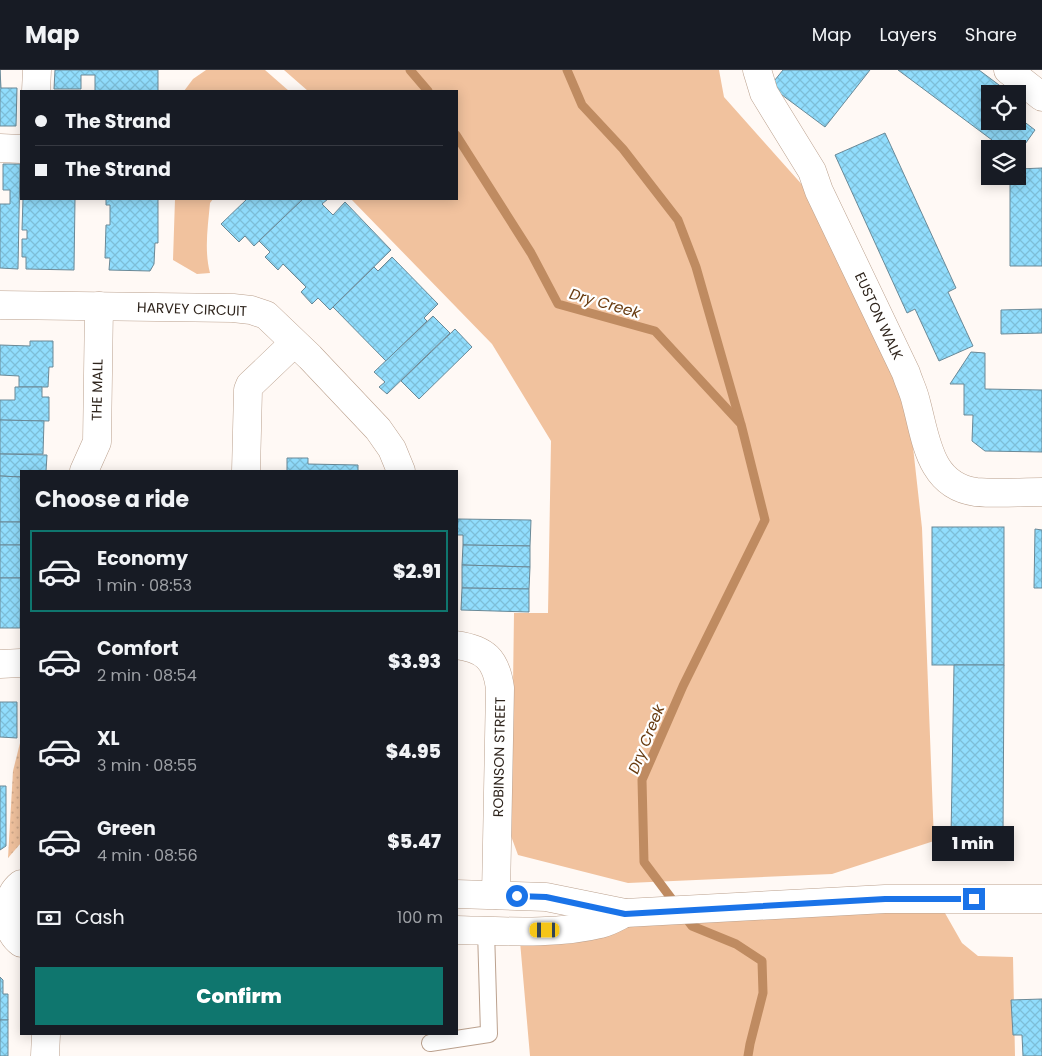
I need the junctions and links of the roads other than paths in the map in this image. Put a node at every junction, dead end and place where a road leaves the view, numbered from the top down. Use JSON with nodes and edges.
{"nodes":[{"id":1,"x":37,"y":70,"type":"edge"},
{"id":2,"x":758,"y":70,"type":"edge"},
{"id":3,"x":1008,"y":70,"type":"edge"},
{"id":4,"x":36,"y":90,"type":"edge"},
{"id":5,"x":1042,"y":97,"type":"edge"},
{"id":6,"x":0,"y":148,"type":"edge"},
{"id":7,"x":20,"y":149,"type":"edge"},
{"id":8,"x":0,"y":305,"type":"edge"},
{"id":9,"x":99,"y":306,"type":"junction"},
{"id":10,"x":294,"y":343,"type":"junction"},
{"id":11,"x":84,"y":470,"type":"edge"},
{"id":12,"x":246,"y":470,"type":"edge"},
{"id":13,"x":402,"y":470,"type":"edge"},
{"id":14,"x":1042,"y":492,"type":"edge"},
{"id":15,"x":458,"y":645,"type":"edge"},
{"id":16,"x":20,"y":663,"type":"edge"},
{"id":17,"x":0,"y":664,"type":"edge"},
{"id":18,"x":458,"y":894,"type":"edge"},
{"id":19,"x":496,"y":895,"type":"junction"},
{"id":20,"x":10,"y":896,"type":"edge"},
{"id":21,"x":1042,"y":899,"type":"edge"},
{"id":22,"x":625,"y":914,"type":"junction"},
{"id":23,"x":458,"y":930,"type":"edge"},
{"id":24,"x":486,"y":930,"type":"junction"},
{"id":25,"x":11,"y":936,"type":"edge"},
{"id":26,"x":46,"y":1035,"type":"edge"},
{"id":27,"x":430,"y":1043,"type":"dead end"},
{"id":28,"x":45,"y":1056,"type":"edge"}],
"edges":[{"from":1,"to":4,"type":"street"},
{"from":2,"to":14,"type":"street","name":"EUSTON WALK"},
{"from":3,"to":5,"type":"street"},
{"from":6,"to":7,"type":"street"},
{"from":8,"to":9,"type":"street","name":"HARVEY CIRCUIT"},
{"from":9,"to":10,"type":"street","name":"HARVEY CIRCUIT"},
{"from":9,"to":11,"type":"street","name":"THE MALL"},
{"from":10,"to":12,"type":"street"},
{"from":10,"to":13,"type":"street","name":"HARVEY CIRCUIT"},
{"from":15,"to":19,"type":"street","name":"ROBINSON STREET"},
{"from":16,"to":17,"type":"street"},
{"from":18,"to":19,"type":"street"},
{"from":19,"to":22,"type":"street"},
{"from":20,"to":25,"type":"street"},
{"from":21,"to":22,"type":"street"},
{"from":22,"to":24,"type":"street"},
{"from":23,"to":24,"type":"street"},
{"from":24,"to":27,"type":"lane"},
{"from":26,"to":28,"type":"street"}]}
